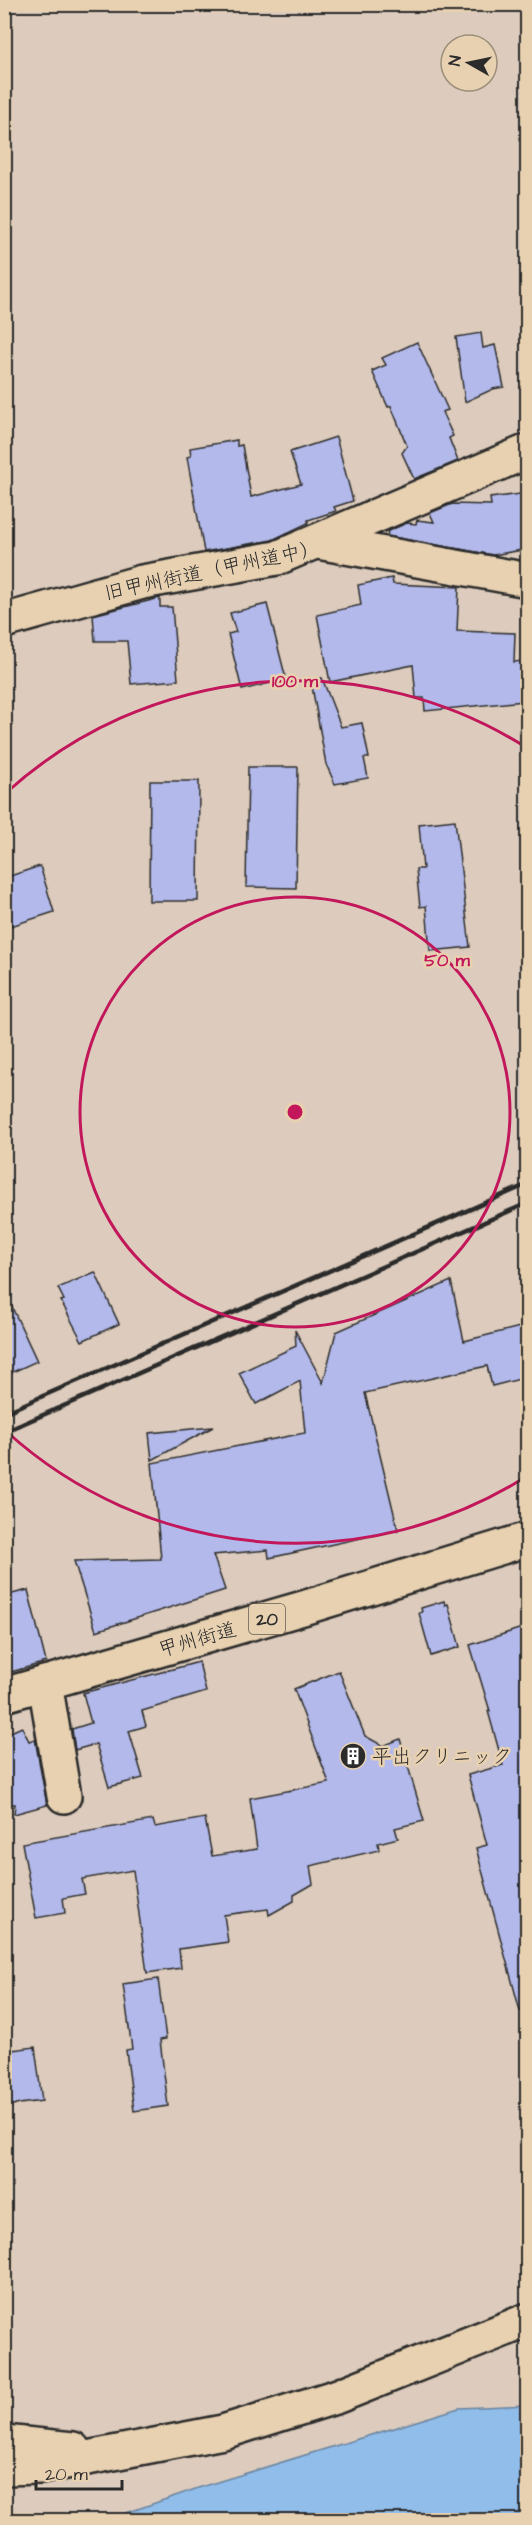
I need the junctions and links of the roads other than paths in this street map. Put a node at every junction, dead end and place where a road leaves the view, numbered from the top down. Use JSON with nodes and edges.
{"nodes":[{"id":1,"x":528,"y":451,"type":"edge"},
{"id":2,"x":318,"y":542,"type":"junction"},
{"id":3,"x":528,"y":580,"type":"edge"},
{"id":4,"x":4,"y":621,"type":"edge"},
{"id":5,"x":528,"y":1539,"type":"edge"},
{"id":6,"x":45,"y":1683,"type":"junction"},
{"id":7,"x":4,"y":1695,"type":"edge"},
{"id":8,"x":64,"y":1796,"type":"dead end"},
{"id":9,"x":528,"y":2320,"type":"edge"},
{"id":10,"x":4,"y":2442,"type":"edge"},
{"id":11,"x":120,"y":2453,"type":"junction"},
{"id":12,"x":4,"y":2468,"type":"edge"}],
"edges":[{"from":1,"to":2,"type":"main road"},
{"from":2,"to":3,"type":"main road","name":"旧甲州街道（甲州道中）"},
{"from":2,"to":4,"type":"main road","name":"旧甲州街道（甲州道中）"},
{"from":5,"to":6,"type":"main road","name":"甲州街道","number":"20"},
{"from":6,"to":7,"type":"main road","name":"甲州街道","number":"20"},
{"from":6,"to":8,"type":"main road"},
{"from":9,"to":11,"type":"main road"},
{"from":10,"to":11,"type":"main road"},
{"from":11,"to":12,"type":"main road"}]}
